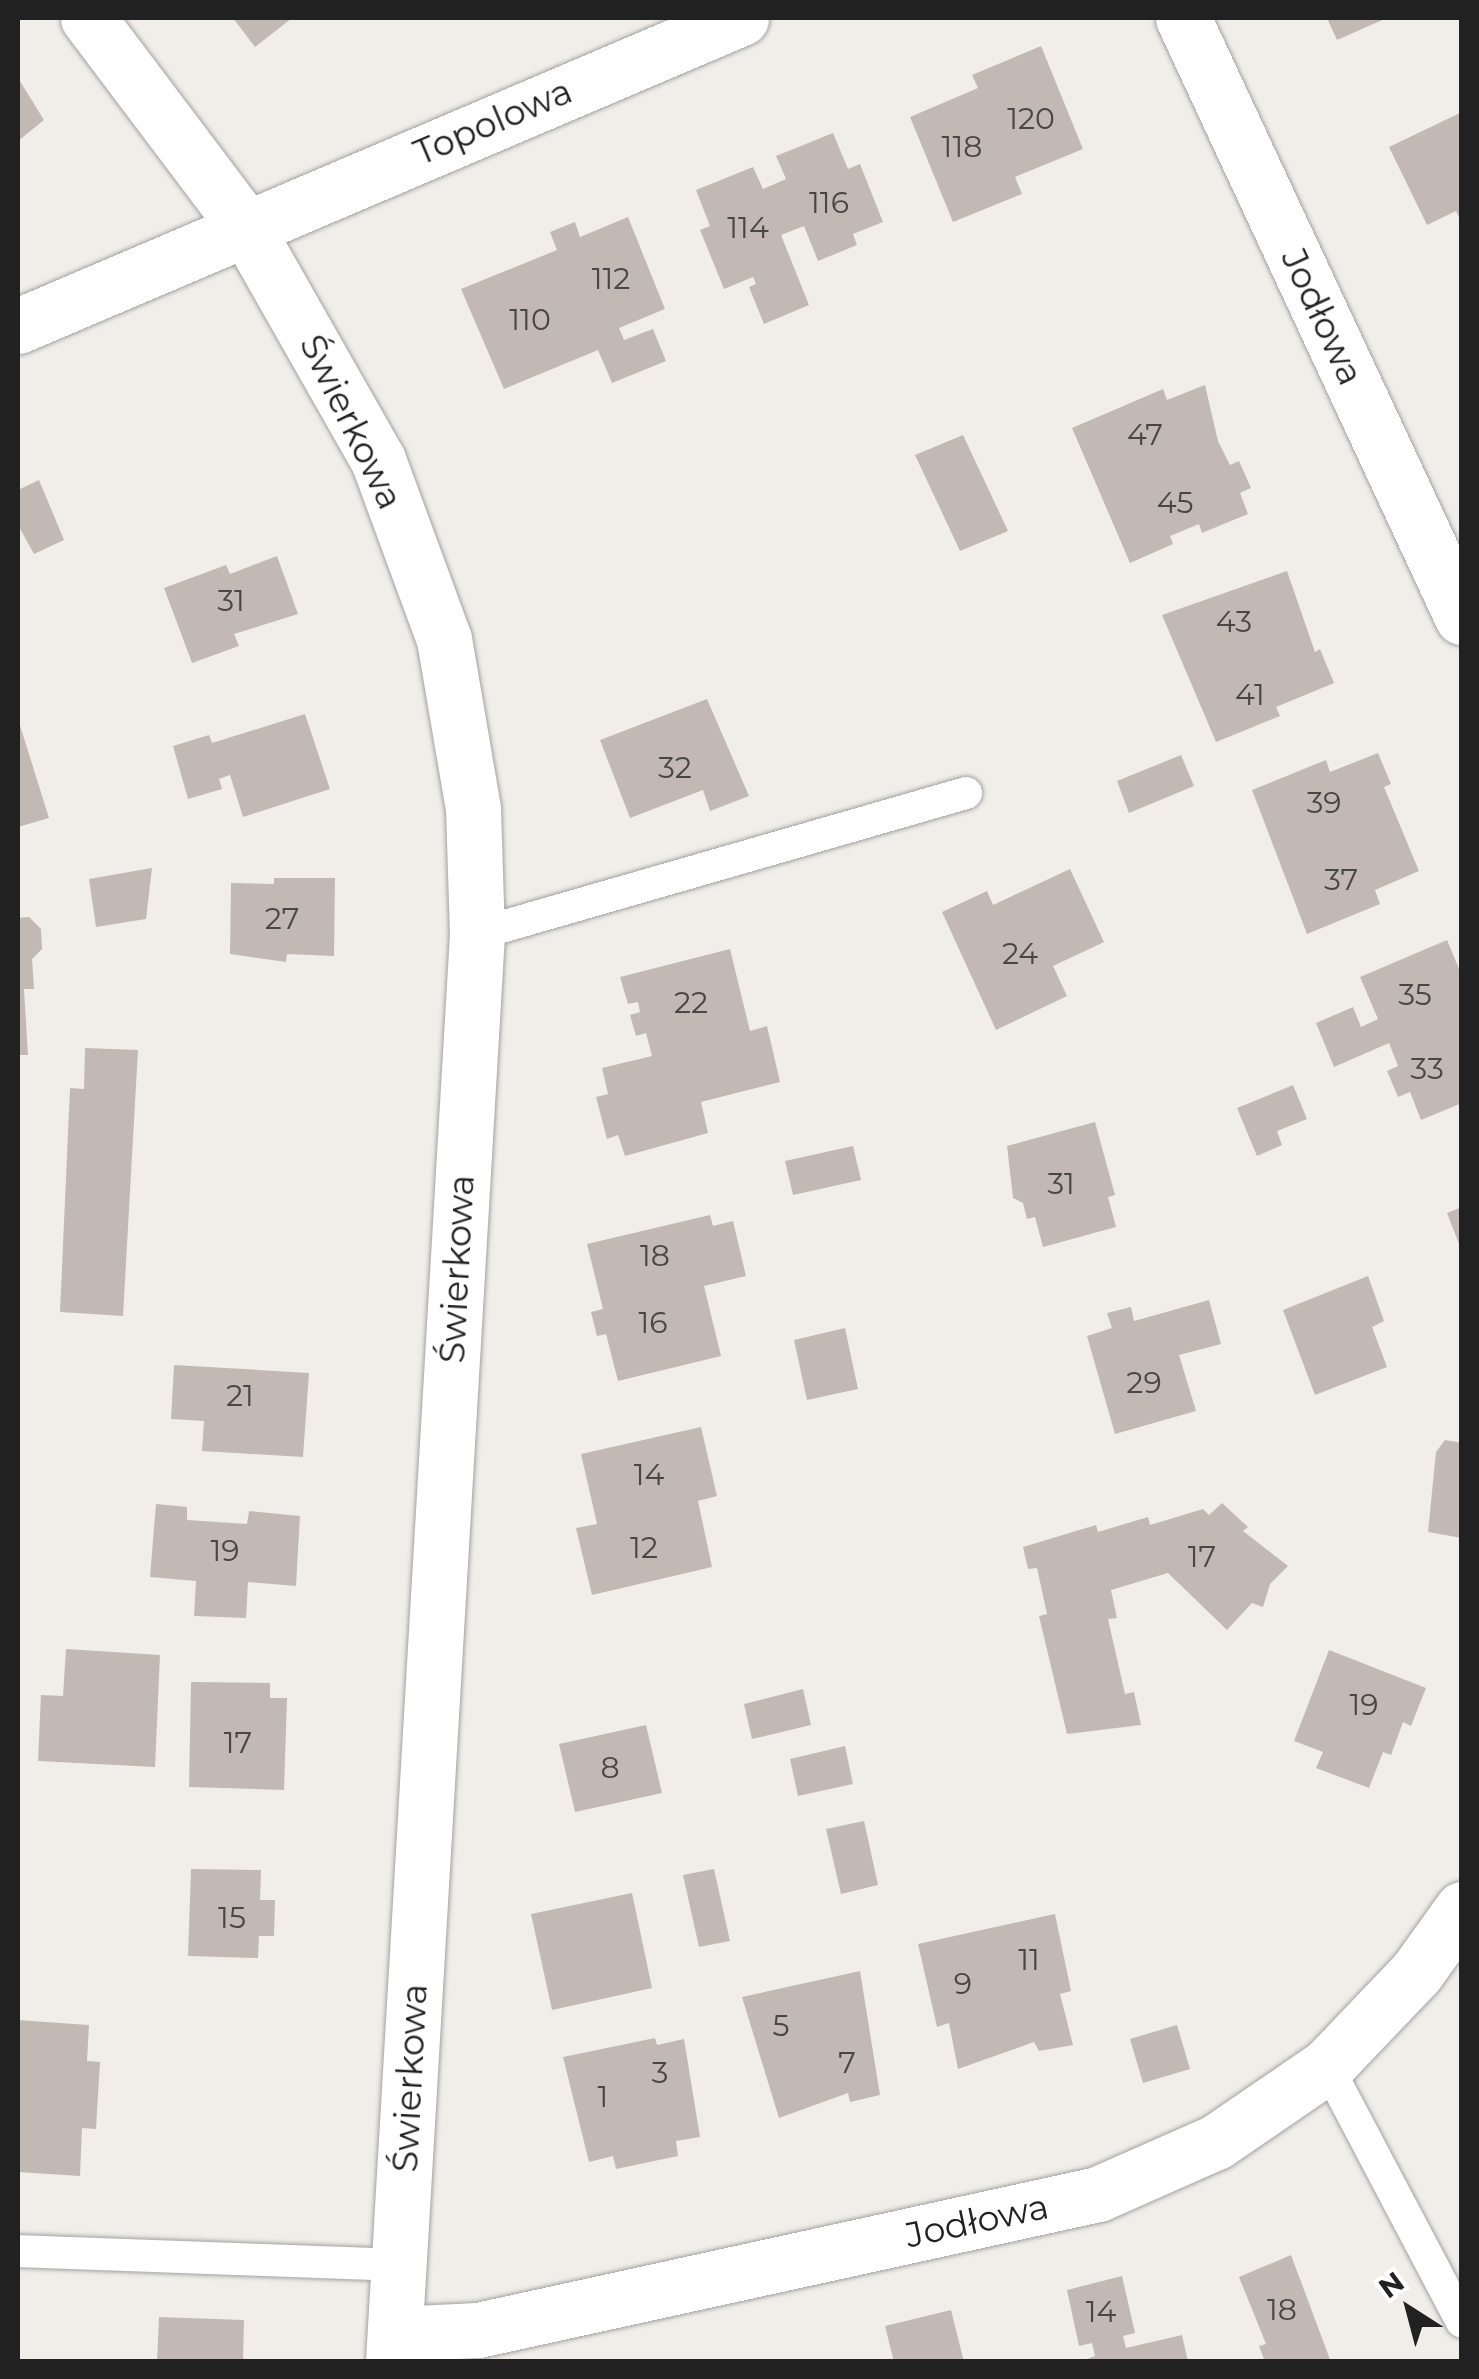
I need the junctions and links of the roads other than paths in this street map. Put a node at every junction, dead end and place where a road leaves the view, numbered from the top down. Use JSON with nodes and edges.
{"nodes":[{"id":1,"x":88,"y":18,"type":"edge"},
{"id":2,"x":741,"y":18,"type":"edge"},
{"id":3,"x":1183,"y":18,"type":"edge"},
{"id":4,"x":245,"y":226,"type":"junction"},
{"id":5,"x":18,"y":326,"type":"edge"},
{"id":6,"x":1462,"y":617,"type":"edge"},
{"id":7,"x":966,"y":793,"type":"dead end"},
{"id":8,"x":477,"y":934,"type":"junction"},
{"id":9,"x":1462,"y":1910,"type":"edge"},
{"id":10,"x":1326,"y":2066,"type":"junction"},
{"id":11,"x":18,"y":2251,"type":"edge"},
{"id":12,"x":400,"y":2265,"type":"junction"},
{"id":13,"x":1462,"y":2322,"type":"edge"},
{"id":14,"x":394,"y":2348,"type":"edge"}],
"edges":[{"from":1,"to":4,"type":"street"},
{"from":2,"to":4,"type":"street","name":"Topolowa"},
{"from":3,"to":6,"type":"street","name":"Jodłowa"},
{"from":4,"to":5,"type":"street","name":"Topolowa"},
{"from":4,"to":8,"type":"street","name":"Świerkowa"},
{"from":7,"to":8,"type":"lane"},
{"from":8,"to":12,"type":"street","name":"Świerkowa"},
{"from":9,"to":10,"type":"street","name":"Jodłowa"},
{"from":10,"to":13,"type":"lane"},
{"from":10,"to":14,"type":"street","name":"Jodłowa"},
{"from":11,"to":12,"type":"lane"},
{"from":12,"to":14,"type":"street","name":"Świerkowa"}]}
